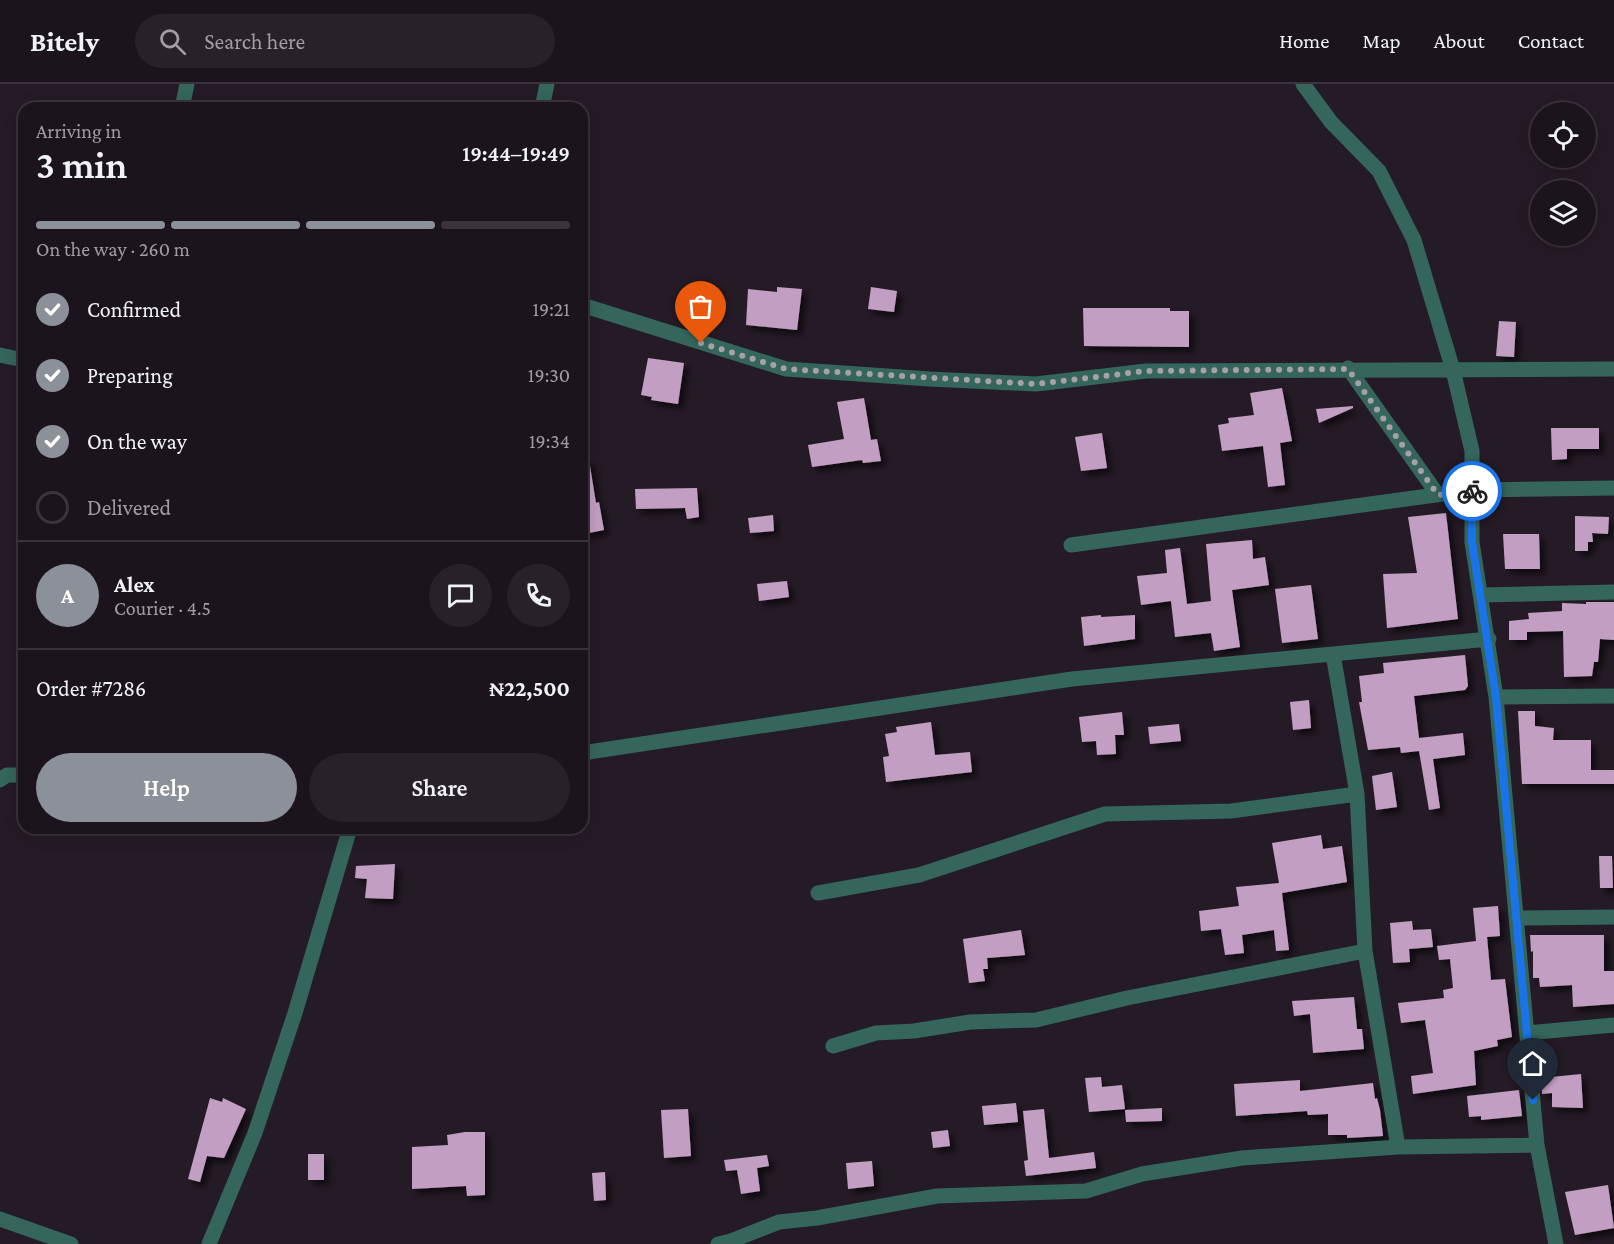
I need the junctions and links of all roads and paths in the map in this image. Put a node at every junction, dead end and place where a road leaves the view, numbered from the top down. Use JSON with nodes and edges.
{"nodes":[{"id":1,"x":187,"y":84,"type":"edge"},
{"id":2,"x":547,"y":84,"type":"edge"},
{"id":3,"x":1303,"y":84,"type":"edge"},
{"id":4,"x":183,"y":102,"type":"edge"},
{"id":5,"x":543,"y":102,"type":"edge"},
{"id":6,"x":588,"y":307,"type":"edge"},
{"id":7,"x":0,"y":355,"type":"edge"},
{"id":8,"x":18,"y":359,"type":"edge"},
{"id":9,"x":1348,"y":369,"type":"junction"},
{"id":10,"x":1614,"y":369,"type":"edge"},
{"id":11,"x":1453,"y":370,"type":"junction"},
{"id":12,"x":1614,"y":488,"type":"edge"},
{"id":13,"x":1472,"y":490,"type":"junction"},
{"id":14,"x":1438,"y":495,"type":"junction"},
{"id":15,"x":1071,"y":545,"type":"dead end"},
{"id":16,"x":1614,"y":592,"type":"edge"},
{"id":17,"x":1481,"y":595,"type":"junction"},
{"id":18,"x":1489,"y":639,"type":"junction"},
{"id":19,"x":1332,"y":654,"type":"junction"},
{"id":20,"x":1614,"y":696,"type":"edge"},
{"id":21,"x":1496,"y":697,"type":"junction"},
{"id":22,"x":588,"y":752,"type":"edge"},
{"id":23,"x":18,"y":775,"type":"edge"},
{"id":24,"x":0,"y":780,"type":"edge"},
{"id":25,"x":1357,"y":794,"type":"junction"},
{"id":26,"x":348,"y":834,"type":"edge"},
{"id":27,"x":818,"y":893,"type":"dead end"},
{"id":28,"x":1614,"y":917,"type":"edge"},
{"id":29,"x":1517,"y":918,"type":"junction"},
{"id":30,"x":1365,"y":951,"type":"junction"},
{"id":31,"x":1614,"y":1025,"type":"edge"},
{"id":32,"x":1527,"y":1033,"type":"junction"},
{"id":33,"x":833,"y":1046,"type":"dead end"},
{"id":34,"x":1537,"y":1145,"type":"junction"},
{"id":35,"x":1398,"y":1147,"type":"junction"},
{"id":36,"x":0,"y":1219,"type":"edge"},
{"id":37,"x":71,"y":1244,"type":"edge"},
{"id":38,"x":209,"y":1244,"type":"edge"},
{"id":39,"x":718,"y":1244,"type":"edge"},
{"id":40,"x":1556,"y":1244,"type":"edge"}],
"edges":[{"from":1,"to":4,"type":"street"},
{"from":2,"to":5,"type":"street"},
{"from":3,"to":11,"type":"street"},
{"from":6,"to":9,"type":"street"},
{"from":7,"to":8,"type":"street"},
{"from":9,"to":11,"type":"street"},
{"from":9,"to":14,"type":"street"},
{"from":10,"to":11,"type":"street"},
{"from":11,"to":13,"type":"street"},
{"from":12,"to":13,"type":"street"},
{"from":13,"to":14,"type":"street"},
{"from":13,"to":17,"type":"street"},
{"from":14,"to":15,"type":"street"},
{"from":16,"to":17,"type":"street"},
{"from":17,"to":18,"type":"street"},
{"from":18,"to":19,"type":"street"},
{"from":18,"to":21,"type":"street"},
{"from":19,"to":22,"type":"street"},
{"from":19,"to":25,"type":"street"},
{"from":20,"to":21,"type":"street"},
{"from":21,"to":29,"type":"street"},
{"from":23,"to":24,"type":"street"},
{"from":25,"to":27,"type":"street"},
{"from":25,"to":30,"type":"street"},
{"from":26,"to":38,"type":"street"},
{"from":28,"to":29,"type":"street"},
{"from":29,"to":32,"type":"street"},
{"from":30,"to":33,"type":"street"},
{"from":30,"to":35,"type":"street"},
{"from":31,"to":32,"type":"street"},
{"from":32,"to":34,"type":"street"},
{"from":34,"to":35,"type":"street"},
{"from":34,"to":40,"type":"street"},
{"from":35,"to":39,"type":"street"},
{"from":36,"to":37,"type":"street"}]}
